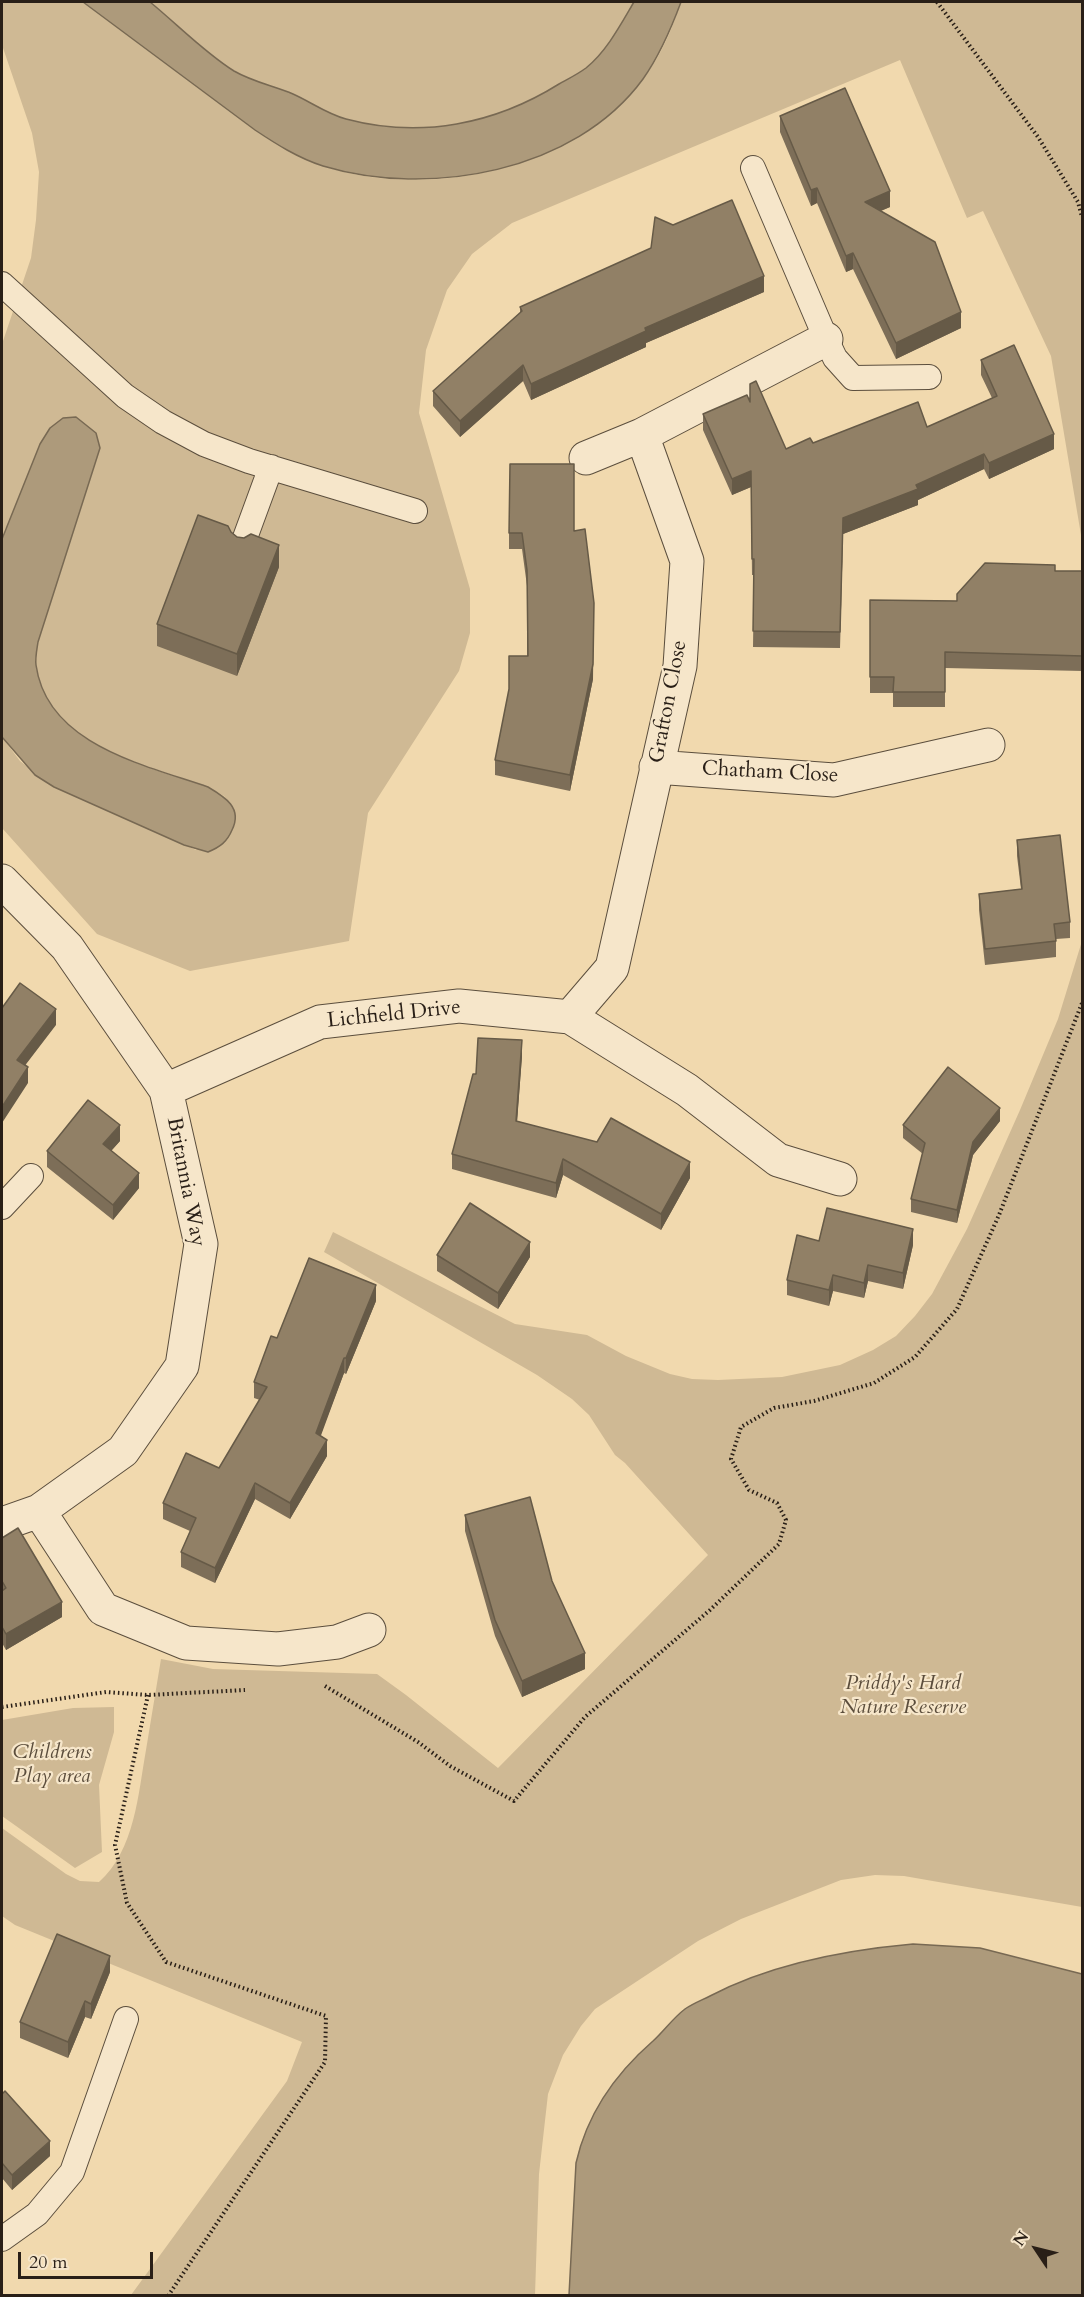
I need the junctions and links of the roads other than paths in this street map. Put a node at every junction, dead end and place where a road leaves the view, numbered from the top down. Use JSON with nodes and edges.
{"nodes":[{"id":1,"x":753,"y":168,"type":"dead end"},
{"id":2,"x":2,"y":284,"type":"edge"},
{"id":3,"x":826,"y":339,"type":"junction"},
{"id":4,"x":929,"y":377,"type":"dead end"},
{"id":5,"x":642,"y":435,"type":"junction"},
{"id":6,"x":586,"y":458,"type":"dead end"},
{"id":7,"x":271,"y":467,"type":"junction"},
{"id":8,"x":415,"y":511,"type":"dead end"},
{"id":9,"x":242,"y":546,"type":"edge"},
{"id":10,"x":988,"y":745,"type":"dead end"},
{"id":11,"x":656,"y":767,"type":"junction"},
{"id":12,"x":2,"y":881,"type":"edge"},
{"id":13,"x":570,"y":1017,"type":"junction"},
{"id":14,"x":166,"y":1090,"type":"junction"},
{"id":15,"x":31,"y":1176,"type":"dead end"},
{"id":16,"x":840,"y":1179,"type":"dead end"},
{"id":17,"x":2,"y":1207,"type":"edge"},
{"id":18,"x":39,"y":1511,"type":"junction"},
{"id":19,"x":2,"y":1524,"type":"edge"},
{"id":20,"x":369,"y":1630,"type":"dead end"},
{"id":21,"x":126,"y":2019,"type":"dead end"},
{"id":22,"x":2,"y":2239,"type":"edge"}],
"edges":[{"from":1,"to":3,"type":"lane"},
{"from":2,"to":7,"type":"lane"},
{"from":3,"to":4,"type":"lane"},
{"from":3,"to":5,"type":"street"},
{"from":5,"to":6,"type":"street"},
{"from":5,"to":11,"type":"street","name":"Grafton Close"},
{"from":7,"to":8,"type":"lane"},
{"from":7,"to":9,"type":"lane"},
{"from":10,"to":11,"type":"street","name":"Chatham Close"},
{"from":11,"to":13,"type":"street","name":"Grafton Close"},
{"from":12,"to":14,"type":"street","name":"Britannia Way"},
{"from":13,"to":14,"type":"street","name":"Lichfield Drive"},
{"from":13,"to":16,"type":"street","name":"Lichfield Drive"},
{"from":14,"to":18,"type":"street","name":"Britannia Way"},
{"from":15,"to":17,"type":"lane"},
{"from":18,"to":19,"type":"street","name":"Britannia Way"},
{"from":18,"to":20,"type":"street"},
{"from":21,"to":22,"type":"lane"}]}
